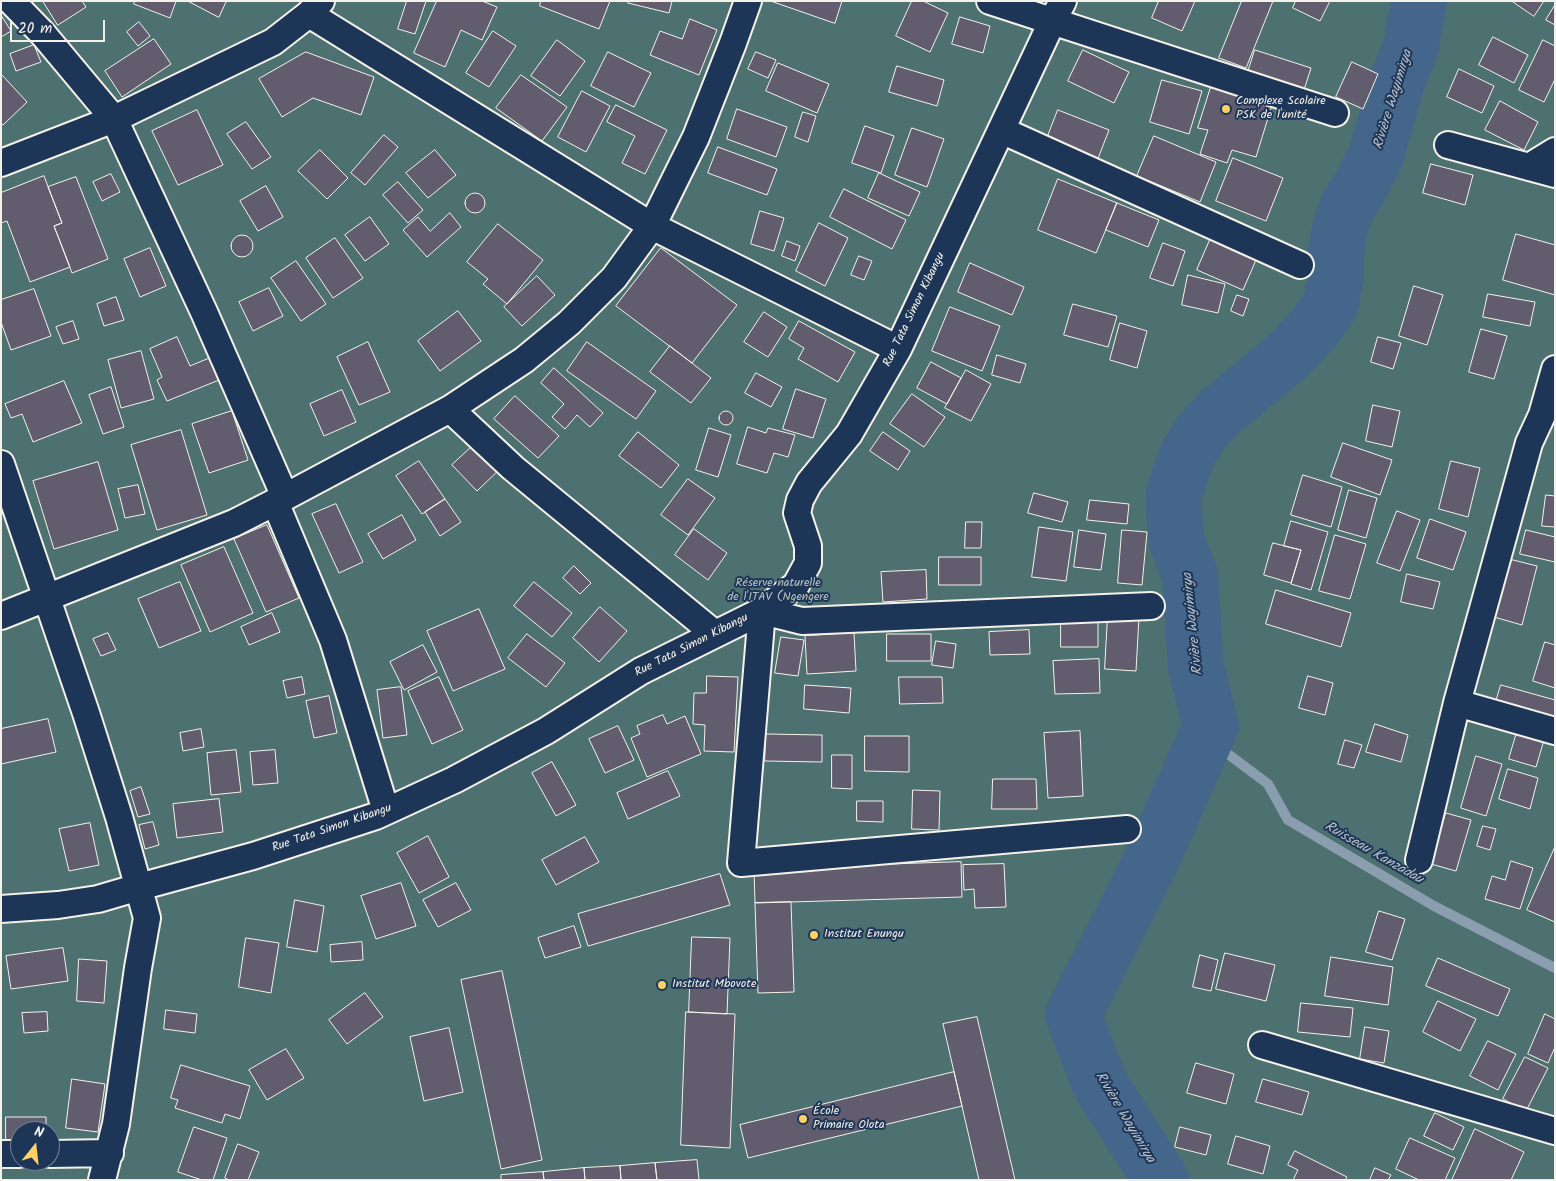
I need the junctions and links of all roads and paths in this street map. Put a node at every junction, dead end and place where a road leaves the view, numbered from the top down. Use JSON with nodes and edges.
{"nodes":[{"id":1,"x":11,"y":1,"type":"edge"},
{"id":2,"x":748,"y":1,"type":"edge"},
{"id":3,"x":990,"y":1,"type":"edge"},
{"id":4,"x":315,"y":8,"type":"edge"},
{"id":5,"x":1057,"y":12,"type":"edge"},
{"id":6,"x":1335,"y":113,"type":"dead end"},
{"id":7,"x":114,"y":119,"type":"junction"},
{"id":8,"x":1001,"y":130,"type":"junction"},
{"id":9,"x":1448,"y":145,"type":"dead end"},
{"id":10,"x":1555,"y":151,"type":"edge"},
{"id":11,"x":1,"y":163,"type":"edge"},
{"id":12,"x":1528,"y":167,"type":"junction"},
{"id":13,"x":1555,"y":174,"type":"edge"},
{"id":14,"x":652,"y":226,"type":"junction"},
{"id":15,"x":1300,"y":265,"type":"dead end"},
{"id":16,"x":898,"y":349,"type":"junction"},
{"id":17,"x":1555,"y":369,"type":"edge"},
{"id":18,"x":450,"y":409,"type":"junction"},
{"id":19,"x":1548,"y":417,"type":"edge"},
{"id":20,"x":1,"y":464,"type":"edge"},
{"id":21,"x":280,"y":500,"type":"junction"},
{"id":22,"x":48,"y":597,"type":"junction"},
{"id":23,"x":1151,"y":606,"type":"dead end"},
{"id":24,"x":762,"y":611,"type":"junction"},
{"id":25,"x":1,"y":616,"type":"edge"},
{"id":26,"x":715,"y":634,"type":"junction"},
{"id":27,"x":1458,"y":703,"type":"junction"},
{"id":28,"x":1555,"y":731,"type":"edge"},
{"id":29,"x":386,"y":811,"type":"junction"},
{"id":30,"x":1127,"y":829,"type":"dead end"},
{"id":31,"x":1419,"y":860,"type":"dead end"},
{"id":32,"x":139,"y":886,"type":"junction"},
{"id":33,"x":1,"y":909,"type":"edge"},
{"id":34,"x":1262,"y":1045,"type":"dead end"},
{"id":35,"x":1555,"y":1131,"type":"edge"},
{"id":36,"x":110,"y":1153,"type":"junction"},
{"id":37,"x":60,"y":1154,"type":"edge"},
{"id":38,"x":102,"y":1180,"type":"edge"}],
"edges":[{"from":1,"to":7,"type":"street"},
{"from":2,"to":14,"type":"street"},
{"from":3,"to":5,"type":"street"},
{"from":4,"to":7,"type":"street"},
{"from":4,"to":14,"type":"street"},
{"from":5,"to":6,"type":"street"},
{"from":5,"to":8,"type":"street","name":"Rue Tata Simon Kibangu"},
{"from":7,"to":11,"type":"street"},
{"from":7,"to":21,"type":"street"},
{"from":8,"to":15,"type":"street"},
{"from":8,"to":16,"type":"street","name":"Rue Tata Simon Kibangu"},
{"from":9,"to":12,"type":"street"},
{"from":10,"to":12,"type":"street"},
{"from":12,"to":13,"type":"street"},
{"from":14,"to":16,"type":"street"},
{"from":14,"to":18,"type":"street"},
{"from":16,"to":24,"type":"street","name":"Rue Tata Simon Kibangu"},
{"from":17,"to":19,"type":"street"},
{"from":18,"to":21,"type":"street"},
{"from":18,"to":26,"type":"street"},
{"from":19,"to":27,"type":"street"},
{"from":20,"to":22,"type":"street"},
{"from":21,"to":22,"type":"street"},
{"from":21,"to":29,"type":"street"},
{"from":22,"to":25,"type":"street"},
{"from":22,"to":32,"type":"street"},
{"from":23,"to":24,"type":"street"},
{"from":24,"to":26,"type":"street","name":"Rue Tata Simon Kibangu"},
{"from":24,"to":30,"type":"street"},
{"from":26,"to":29,"type":"street","name":"Rue Tata Simon Kibangu"},
{"from":27,"to":28,"type":"street"},
{"from":27,"to":31,"type":"street"},
{"from":29,"to":32,"type":"street","name":"Rue Tata Simon Kibangu"},
{"from":32,"to":33,"type":"street","name":"Rue Tata Simon Kibangu"},
{"from":32,"to":36,"type":"street"},
{"from":34,"to":35,"type":"street"},
{"from":36,"to":37,"type":"street"},
{"from":36,"to":38,"type":"street"}]}
